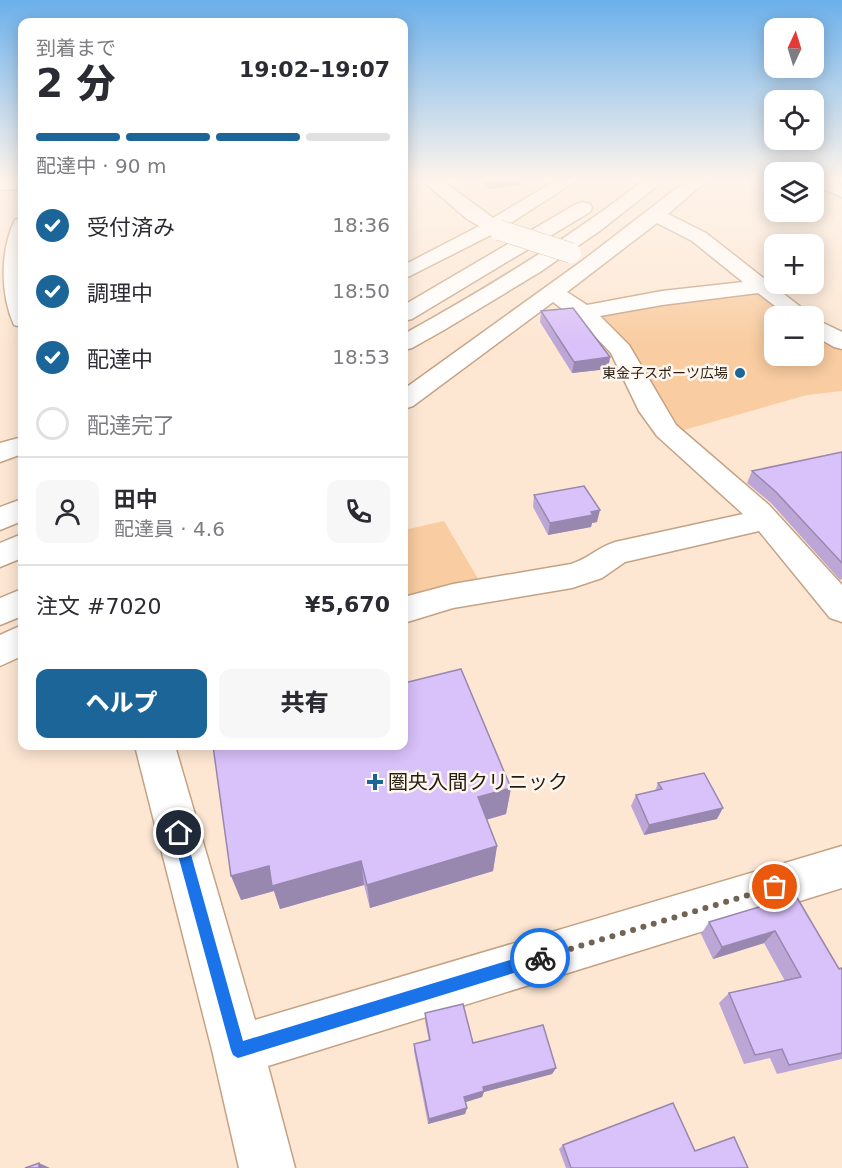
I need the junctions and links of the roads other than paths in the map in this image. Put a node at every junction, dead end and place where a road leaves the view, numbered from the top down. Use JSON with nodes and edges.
{"nodes":[{"id":1,"x":12,"y":236,"type":"edge"},
{"id":2,"x":481,"y":236,"type":"edge"},
{"id":3,"x":519,"y":236,"type":"edge"},
{"id":4,"x":535,"y":236,"type":"edge"},
{"id":5,"x":581,"y":236,"type":"edge"},
{"id":6,"x":582,"y":236,"type":"edge"},
{"id":7,"x":630,"y":236,"type":"edge"},
{"id":8,"x":696,"y":236,"type":"edge"},
{"id":9,"x":598,"y":261,"type":"junction"},
{"id":10,"x":408,"y":271,"type":"edge"},
{"id":11,"x":761,"y":286,"type":"junction"},
{"id":12,"x":551,"y":291,"type":"junction"},
{"id":13,"x":788,"y":306,"type":"edge"},
{"id":14,"x":18,"y":310,"type":"edge"},
{"id":15,"x":408,"y":312,"type":"edge"},
{"id":16,"x":582,"y":313,"type":"junction"},
{"id":17,"x":824,"y":331,"type":"edge"},
{"id":18,"x":408,"y":341,"type":"edge"},
{"id":19,"x":842,"y":342,"type":"edge"},
{"id":20,"x":408,"y":360,"type":"edge"},
{"id":21,"x":408,"y":398,"type":"edge"},
{"id":22,"x":0,"y":429,"type":"edge"},
{"id":23,"x":18,"y":431,"type":"edge"},
{"id":24,"x":18,"y":446,"type":"edge"},
{"id":25,"x":0,"y":453,"type":"edge"},
{"id":26,"x":18,"y":493,"type":"edge"},
{"id":27,"x":0,"y":500,"type":"edge"},
{"id":28,"x":18,"y":511,"type":"edge"},
{"id":29,"x":0,"y":520,"type":"edge"},
{"id":30,"x":764,"y":520,"type":"junction"},
{"id":31,"x":18,"y":547,"type":"edge"},
{"id":32,"x":0,"y":556,"type":"edge"},
{"id":33,"x":18,"y":604,"type":"edge"},
{"id":34,"x":408,"y":609,"type":"edge"},
{"id":35,"x":842,"y":609,"type":"edge"},
{"id":36,"x":0,"y":612,"type":"edge"},
{"id":37,"x":18,"y":641,"type":"edge"},
{"id":38,"x":0,"y":652,"type":"edge"},
{"id":39,"x":155,"y":750,"type":"edge"},
{"id":40,"x":842,"y":867,"type":"edge"},
{"id":41,"x":238,"y":1050,"type":"junction"},
{"id":42,"x":267,"y":1168,"type":"edge"}],
"edges":[{"from":1,"to":14,"type":"main road"},
{"from":2,"to":10,"type":"main road"},
{"from":3,"to":9,"type":"main road","bridge":true},
{"from":4,"to":15,"type":"main road"},
{"from":5,"to":18,"type":"main road"},
{"from":6,"to":20,"type":"main road"},
{"from":7,"to":9,"type":"main road"},
{"from":8,"to":11,"type":"main road"},
{"from":9,"to":12,"type":"main road"},
{"from":11,"to":13,"type":"main road"},
{"from":11,"to":16,"type":"main road"},
{"from":12,"to":16,"type":"main road"},
{"from":12,"to":21,"type":"main road"},
{"from":16,"to":30,"type":"main road"},
{"from":17,"to":19,"type":"main road"},
{"from":22,"to":23,"type":"main road"},
{"from":24,"to":25,"type":"main road"},
{"from":26,"to":27,"type":"main road"},
{"from":28,"to":29,"type":"main road"},
{"from":30,"to":34,"type":"main road"},
{"from":30,"to":35,"type":"main road"},
{"from":31,"to":32,"type":"main road"},
{"from":33,"to":36,"type":"main road"},
{"from":37,"to":38,"type":"main road"},
{"from":39,"to":41,"type":"main road"},
{"from":40,"to":41,"type":"main road"},
{"from":41,"to":42,"type":"main road"}]}
